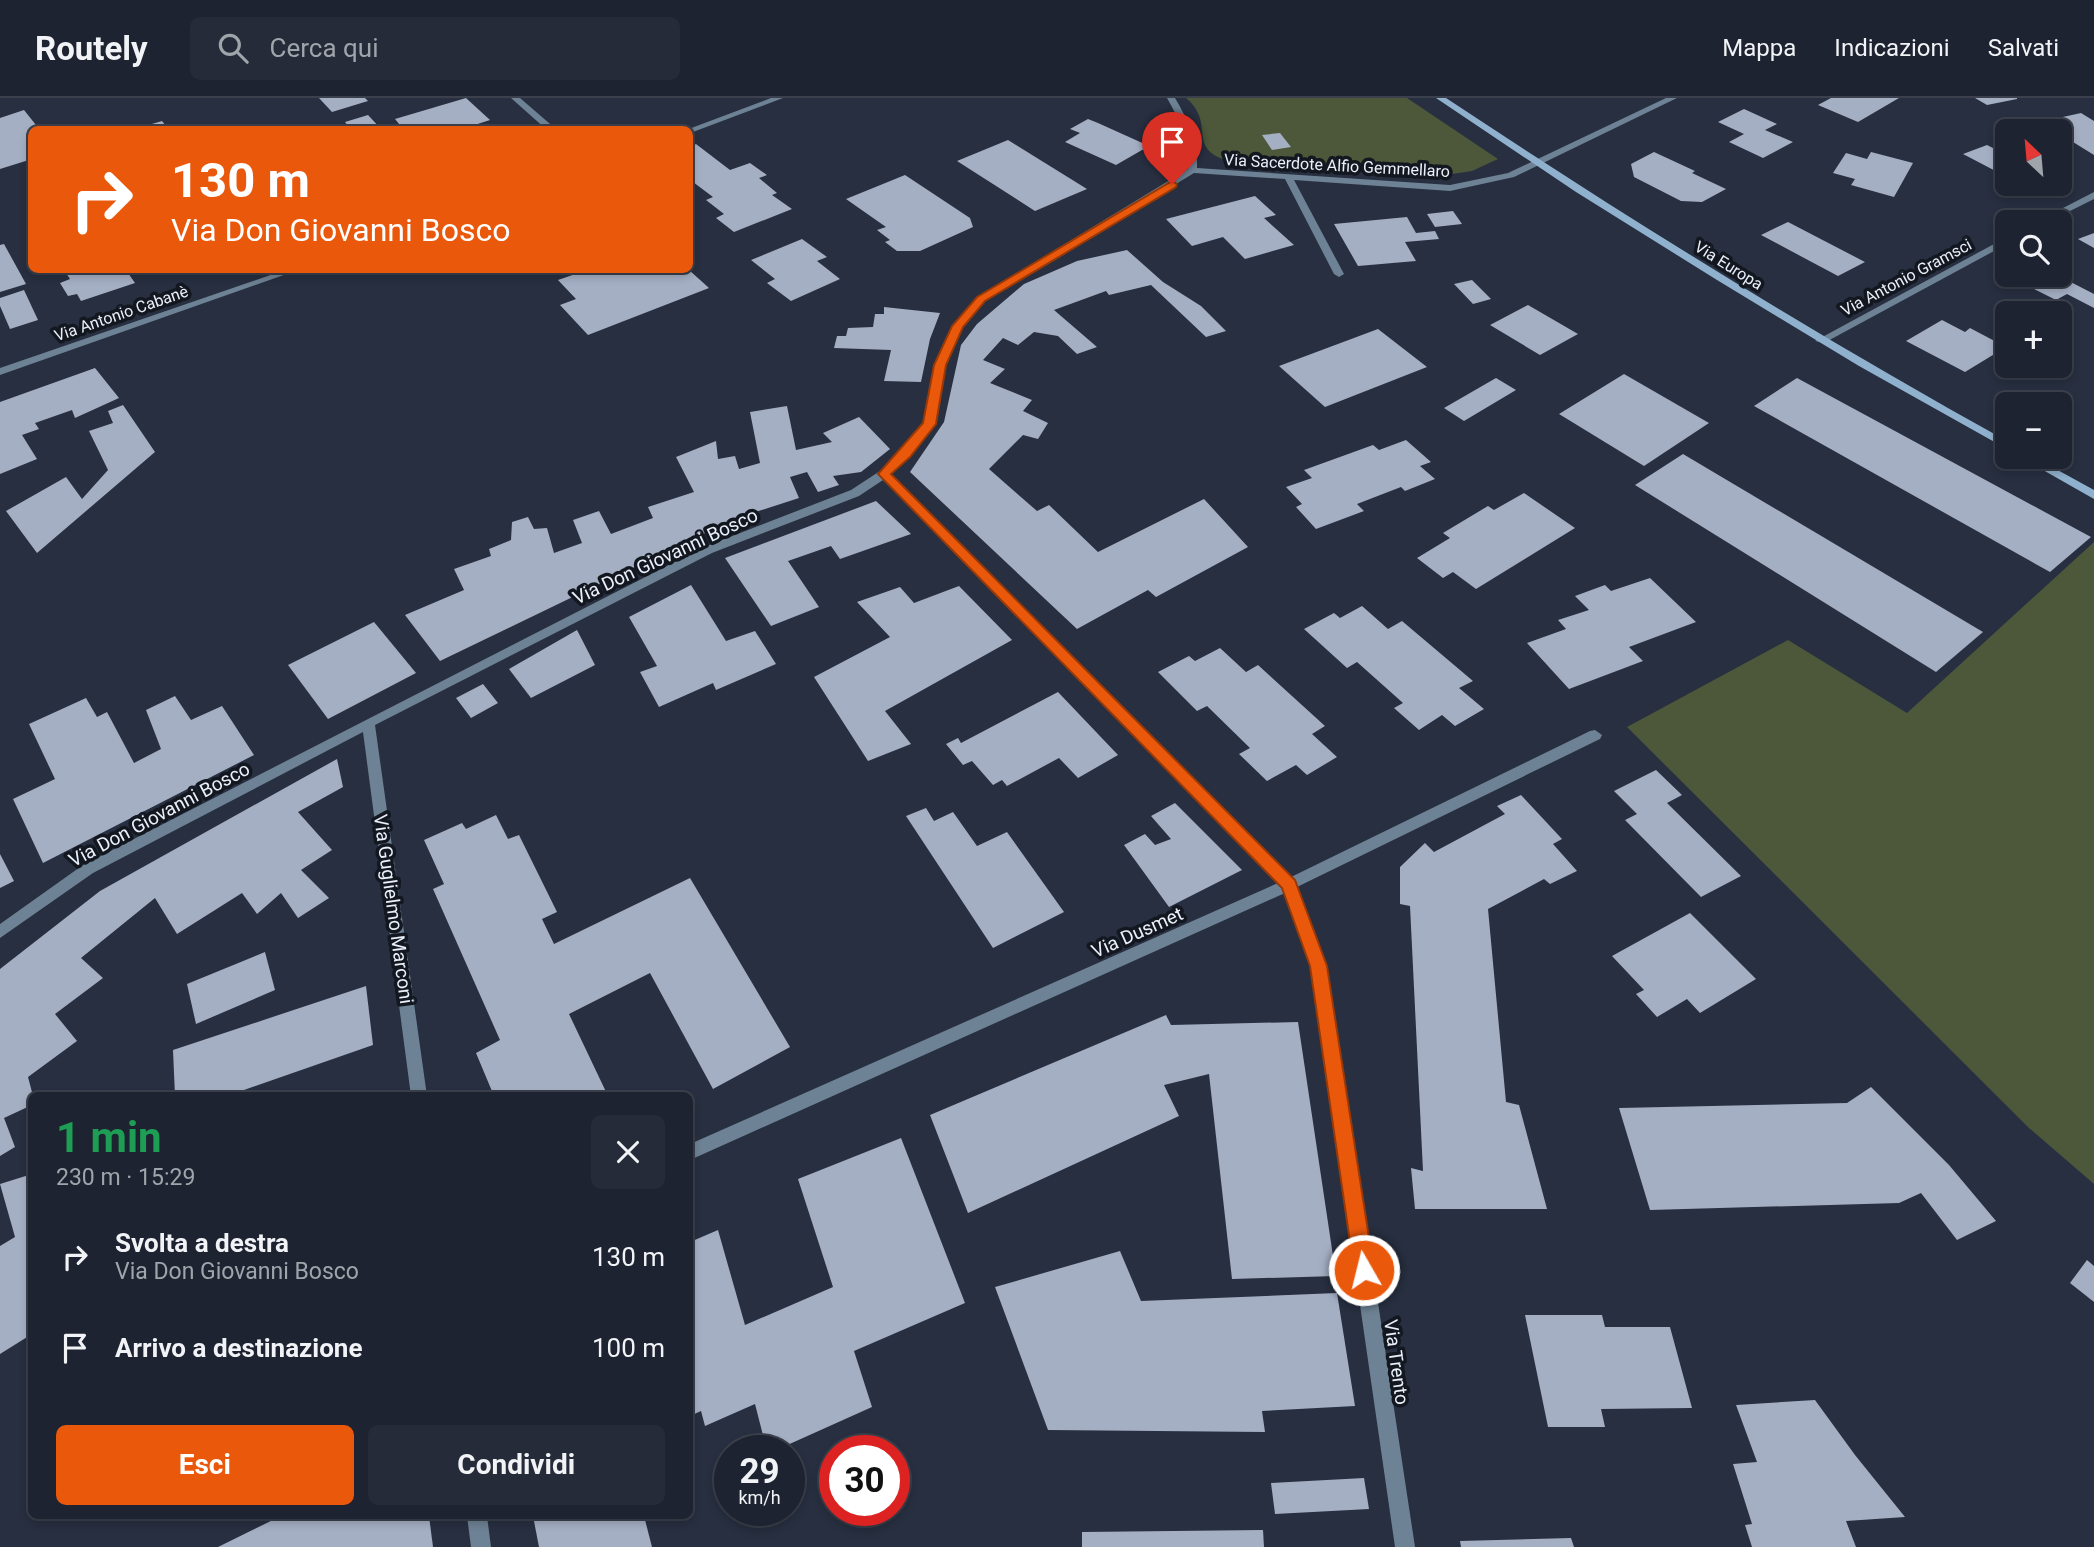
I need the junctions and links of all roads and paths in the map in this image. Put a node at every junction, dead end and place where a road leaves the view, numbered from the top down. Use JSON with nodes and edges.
{"nodes":[{"id":1,"x":515,"y":98,"type":"edge"},
{"id":2,"x":779,"y":98,"type":"edge"},
{"id":3,"x":1171,"y":98,"type":"edge"},
{"id":4,"x":1440,"y":98,"type":"edge"},
{"id":5,"x":1672,"y":98,"type":"edge"},
{"id":6,"x":548,"y":126,"type":"edge"},
{"id":7,"x":693,"y":129,"type":"edge"},
{"id":8,"x":1537,"y":163,"type":"junction"},
{"id":9,"x":1192,"y":170,"type":"junction"},
{"id":10,"x":1288,"y":177,"type":"junction"},
{"id":11,"x":2094,"y":195,"type":"edge"},
{"id":12,"x":2064,"y":210,"type":"edge"},
{"id":13,"x":1995,"y":246,"type":"edge"},
{"id":14,"x":284,"y":273,"type":"edge"},
{"id":15,"x":1339,"y":274,"type":"dead end"},
{"id":16,"x":1820,"y":341,"type":"junction"},
{"id":17,"x":0,"y":372,"type":"edge"},
{"id":18,"x":1995,"y":439,"type":"edge"},
{"id":19,"x":2047,"y":469,"type":"edge"},
{"id":20,"x":884,"y":474,"type":"junction"},
{"id":21,"x":2094,"y":495,"type":"edge"},
{"id":22,"x":368,"y":723,"type":"junction"},
{"id":23,"x":1595,"y":735,"type":"dead end"},
{"id":24,"x":1289,"y":884,"type":"junction"},
{"id":25,"x":0,"y":932,"type":"edge"},
{"id":26,"x":418,"y":1092,"type":"edge"},
{"id":27,"x":693,"y":1151,"type":"edge"},
{"id":28,"x":477,"y":1519,"type":"edge"},
{"id":29,"x":481,"y":1547,"type":"edge"},
{"id":30,"x":1405,"y":1547,"type":"edge"}],
"edges":[{"from":1,"to":6,"type":"street"},
{"from":2,"to":7,"type":"street"},
{"from":3,"to":9,"type":"street"},
{"from":4,"to":8,"type":"street","name":"Via Europa"},
{"from":5,"to":8,"type":"street","name":"Via Sacerdote Alfio Gemmellaro"},
{"from":8,"to":10,"type":"street","name":"Via Sacerdote Alfio Gemmellaro"},
{"from":8,"to":16,"type":"street","name":"Via Europa"},
{"from":9,"to":10,"type":"street","name":"Via Sacerdote Alfio Gemmellaro"},
{"from":9,"to":20,"type":"street","name":"Via Don Giovanni Bosco"},
{"from":10,"to":15,"type":"street"},
{"from":11,"to":12,"type":"street"},
{"from":13,"to":16,"type":"street","name":"Via Antonio Gramsci"},
{"from":14,"to":17,"type":"street","name":"Via Antonio Cabanè"},
{"from":16,"to":18,"type":"street","name":"Via Europa"},
{"from":19,"to":21,"type":"street"},
{"from":20,"to":22,"type":"street","name":"Via Don Giovanni Bosco"},
{"from":20,"to":24,"type":"street","name":"Via Trento"},
{"from":22,"to":25,"type":"street","name":"Via Don Giovanni Bosco"},
{"from":22,"to":26,"type":"street","name":"Via Guglielmo Marconi"},
{"from":23,"to":24,"type":"street","name":"Via Dusmet"},
{"from":24,"to":27,"type":"street","name":"Via Dusmet"},
{"from":24,"to":30,"type":"street","name":"Via Trento"},
{"from":28,"to":29,"type":"street"}]}
